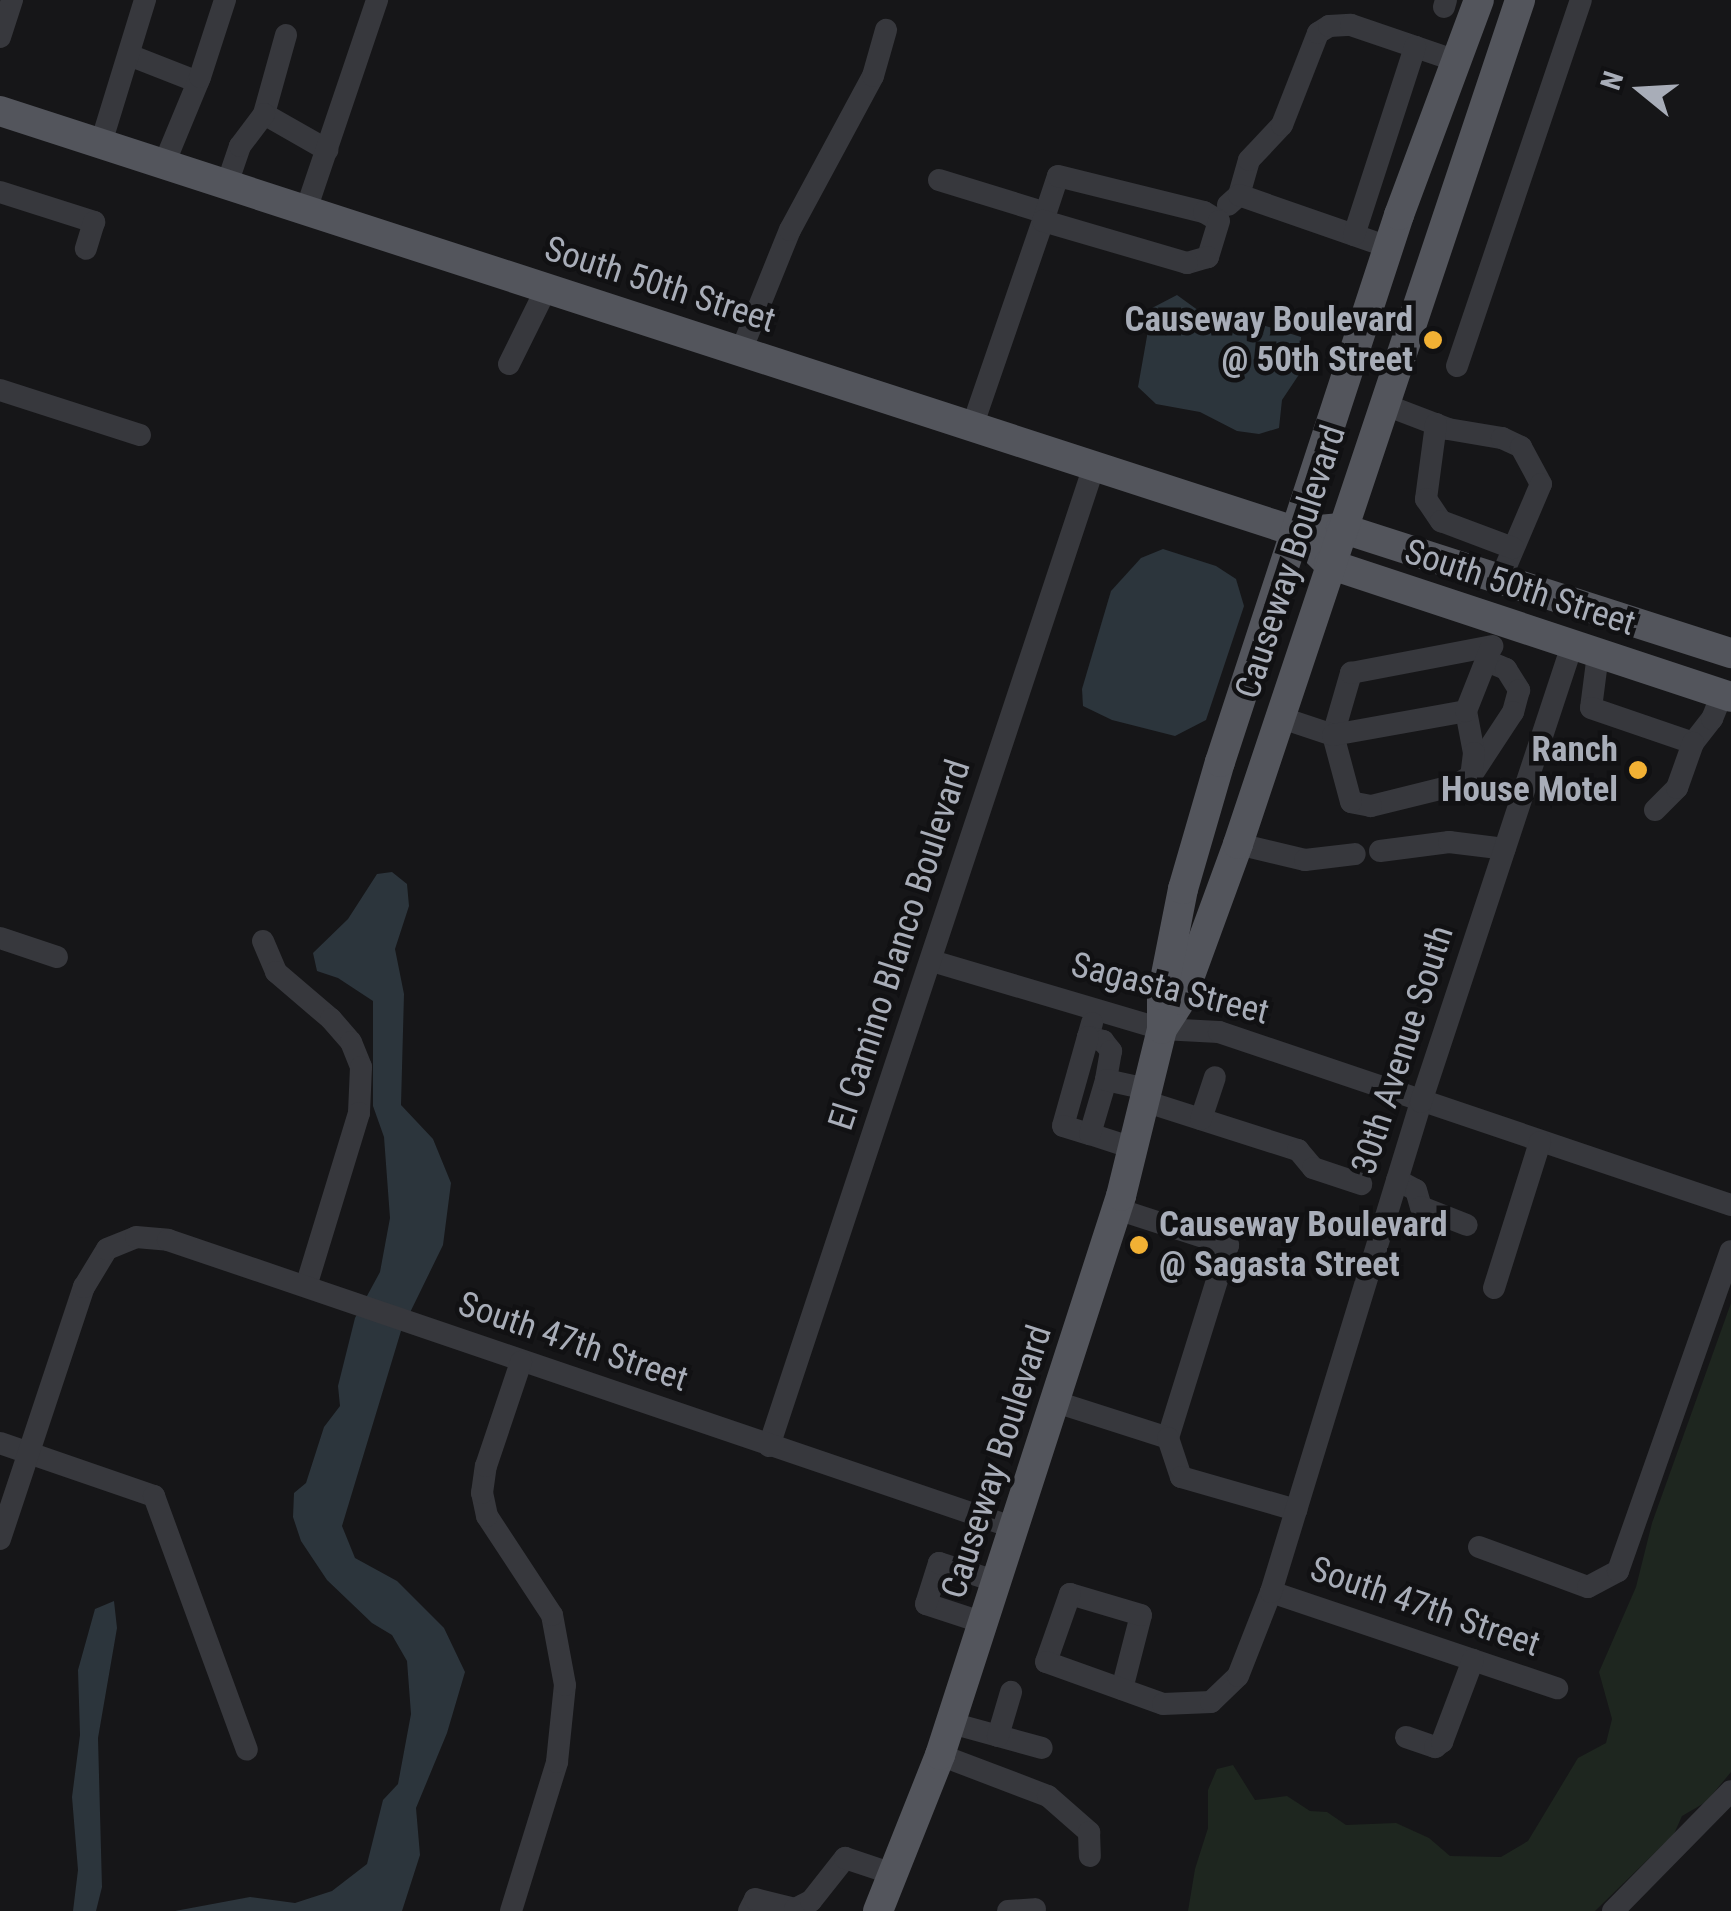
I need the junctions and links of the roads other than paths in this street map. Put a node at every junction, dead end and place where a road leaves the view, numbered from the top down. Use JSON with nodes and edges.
{"nodes":[{"id":1,"x":12,"y":0,"type":"edge"},
{"id":2,"x":145,"y":0,"type":"edge"},
{"id":3,"x":224,"y":0,"type":"edge"},
{"id":4,"x":377,"y":0,"type":"edge"},
{"id":5,"x":1479,"y":0,"type":"edge"},
{"id":6,"x":1520,"y":0,"type":"edge"},
{"id":7,"x":1554,"y":0,"type":"edge"},
{"id":8,"x":1579,"y":6,"type":"edge"},
{"id":9,"x":886,"y":30,"type":"dead end"},
{"id":10,"x":286,"y":34,"type":"dead end"},
{"id":11,"x":0,"y":38,"type":"edge"},
{"id":12,"x":1414,"y":47,"type":"junction"},
{"id":13,"x":128,"y":56,"type":"junction"},
{"id":14,"x":1457,"y":61,"type":"junction"},
{"id":15,"x":198,"y":82,"type":"junction"},
{"id":16,"x":0,"y":110,"type":"edge"},
{"id":17,"x":264,"y":114,"type":"junction"},
{"id":18,"x":101,"y":144,"type":"junction"},
{"id":19,"x":327,"y":150,"type":"junction"},
{"id":20,"x":164,"y":164,"type":"junction"},
{"id":21,"x":939,"y":180,"type":"dead end"},
{"id":22,"x":227,"y":184,"type":"junction"},
{"id":23,"x":0,"y":192,"type":"edge"},
{"id":24,"x":1239,"y":195,"type":"junction"},
{"id":25,"x":306,"y":210,"type":"junction"},
{"id":26,"x":1044,"y":217,"type":"junction"},
{"id":27,"x":1219,"y":221,"type":"junction"},
{"id":28,"x":1354,"y":235,"type":"junction"},
{"id":29,"x":1388,"y":248,"type":"junction"},
{"id":30,"x":86,"y":249,"type":"dead end"},
{"id":31,"x":547,"y":287,"type":"junction"},
{"id":32,"x":741,"y":352,"type":"junction"},
{"id":33,"x":508,"y":364,"type":"dead end"},
{"id":34,"x":1457,"y":366,"type":"dead end"},
{"id":35,"x":0,"y":390,"type":"edge"},
{"id":36,"x":1383,"y":404,"type":"junction"},
{"id":37,"x":1436,"y":424,"type":"junction"},
{"id":38,"x":972,"y":426,"type":"junction"},
{"id":39,"x":140,"y":435,"type":"dead end"},
{"id":40,"x":1094,"y":466,"type":"junction"},
{"id":41,"x":1340,"y":528,"type":"junction"},
{"id":42,"x":1296,"y":532,"type":"junction"},
{"id":43,"x":1514,"y":548,"type":"junction"},
{"id":44,"x":1329,"y":564,"type":"junction"},
{"id":45,"x":1501,"y":578,"type":"junction"},
{"id":46,"x":1493,"y":643,"type":"junction"},
{"id":47,"x":1585,"y":650,"type":"junction"},
{"id":48,"x":1731,"y":654,"type":"edge"},
{"id":49,"x":1726,"y":696,"type":"edge"},
{"id":50,"x":1466,"y":711,"type":"junction"},
{"id":51,"x":1280,"y":717,"type":"junction"},
{"id":52,"x":1332,"y":735,"type":"junction"},
{"id":53,"x":1693,"y":743,"type":"junction"},
{"id":54,"x":1472,"y":776,"type":"junction"},
{"id":55,"x":1655,"y":810,"type":"dead end"},
{"id":56,"x":1238,"y":844,"type":"junction"},
{"id":57,"x":1505,"y":849,"type":"junction"},
{"id":58,"x":1380,"y":851,"type":"dead end"},
{"id":59,"x":1355,"y":854,"type":"dead end"},
{"id":60,"x":0,"y":938,"type":"edge"},
{"id":61,"x":263,"y":941,"type":"dead end"},
{"id":62,"x":57,"y":958,"type":"dead end"},
{"id":63,"x":932,"y":961,"type":"junction"},
{"id":64,"x":1095,"y":1009,"type":"junction"},
{"id":65,"x":1162,"y":1029,"type":"junction"},
{"id":66,"x":1088,"y":1036,"type":"junction"},
{"id":67,"x":1215,"y":1077,"type":"dead end"},
{"id":68,"x":1106,"y":1080,"type":"junction"},
{"id":69,"x":1146,"y":1095,"type":"junction"},
{"id":70,"x":1421,"y":1102,"type":"junction"},
{"id":71,"x":1201,"y":1119,"type":"junction"},
{"id":72,"x":1090,"y":1134,"type":"junction"},
{"id":73,"x":1540,"y":1142,"type":"junction"},
{"id":74,"x":1133,"y":1148,"type":"junction"},
{"id":75,"x":1397,"y":1180,"type":"junction"},
{"id":76,"x":1361,"y":1184,"type":"dead end"},
{"id":77,"x":1731,"y":1206,"type":"edge"},
{"id":78,"x":1117,"y":1209,"type":"junction"},
{"id":79,"x":1468,"y":1226,"type":"dead end"},
{"id":80,"x":1731,"y":1251,"type":"edge"},
{"id":81,"x":306,"y":1286,"type":"junction"},
{"id":82,"x":1494,"y":1288,"type":"dead end"},
{"id":83,"x":521,"y":1362,"type":"junction"},
{"id":84,"x":1056,"y":1402,"type":"junction"},
{"id":85,"x":1168,"y":1438,"type":"junction"},
{"id":86,"x":0,"y":1444,"type":"edge"},
{"id":87,"x":769,"y":1446,"type":"junction"},
{"id":88,"x":29,"y":1454,"type":"junction"},
{"id":89,"x":1296,"y":1510,"type":"junction"},
{"id":90,"x":1016,"y":1528,"type":"junction"},
{"id":91,"x":0,"y":1539,"type":"edge"},
{"id":92,"x":1479,"y":1547,"type":"dead end"},
{"id":93,"x":998,"y":1582,"type":"junction"},
{"id":94,"x":1271,"y":1592,"type":"junction"},
{"id":95,"x":984,"y":1623,"type":"junction"},
{"id":96,"x":1473,"y":1660,"type":"junction"},
{"id":97,"x":1557,"y":1688,"type":"dead end"},
{"id":98,"x":1122,"y":1689,"type":"junction"},
{"id":99,"x":1011,"y":1692,"type":"dead end"},
{"id":100,"x":951,"y":1723,"type":"junction"},
{"id":101,"x":998,"y":1736,"type":"junction"},
{"id":102,"x":1406,"y":1737,"type":"dead end"},
{"id":103,"x":1042,"y":1748,"type":"dead end"},
{"id":104,"x":246,"y":1750,"type":"dead end"},
{"id":105,"x":940,"y":1755,"type":"junction"},
{"id":106,"x":1731,"y":1790,"type":"edge"},
{"id":107,"x":1090,"y":1856,"type":"dead end"},
{"id":108,"x":893,"y":1874,"type":"junction"},
{"id":109,"x":1035,"y":1910,"type":"edge"},
{"id":110,"x":511,"y":1911,"type":"edge"},
{"id":111,"x":749,"y":1911,"type":"edge"},
{"id":112,"x":878,"y":1911,"type":"edge"},
{"id":113,"x":1008,"y":1911,"type":"edge"},
{"id":114,"x":1613,"y":1911,"type":"edge"}],
"edges":[{"from":1,"to":11,"type":"street"},
{"from":2,"to":13,"type":"street"},
{"from":3,"to":15,"type":"street"},
{"from":4,"to":19,"type":"street"},
{"from":5,"to":14,"type":"main road","name":"Causeway Boulevard"},
{"from":6,"to":36,"type":"main road","name":"Causeway Boulevard"},
{"from":7,"to":8,"type":"street"},
{"from":8,"to":34,"type":"street"},
{"from":9,"to":32,"type":"street"},
{"from":10,"to":17,"type":"street"},
{"from":12,"to":14,"type":"street"},
{"from":12,"to":24,"type":"street"},
{"from":12,"to":28,"type":"street"},
{"from":13,"to":15,"type":"street"},
{"from":13,"to":18,"type":"street"},
{"from":14,"to":29,"type":"main road","name":"Causeway Boulevard"},
{"from":15,"to":20,"type":"street"},
{"from":16,"to":18,"type":"main road","name":"South 50th Street"},
{"from":17,"to":19,"type":"street"},
{"from":17,"to":22,"type":"street"},
{"from":18,"to":20,"type":"main road","name":"South 50th Street"},
{"from":19,"to":25,"type":"street"},
{"from":20,"to":22,"type":"main road","name":"South 50th Street"},
{"from":21,"to":26,"type":"street"},
{"from":22,"to":25,"type":"main road","name":"South 50th Street"},
{"from":23,"to":30,"type":"street"},
{"from":24,"to":27,"type":"street"},
{"from":24,"to":28,"type":"street"},
{"from":25,"to":31,"type":"main road","name":"South 50th Street"},
{"from":26,"to":27,"type":"street"},
{"from":26,"to":27,"type":"street"},
{"from":26,"to":38,"type":"street"},
{"from":28,"to":29,"type":"street"},
{"from":29,"to":42,"type":"main road","name":"Causeway Boulevard"},
{"from":31,"to":32,"type":"main road","name":"South 50th Street"},
{"from":31,"to":33,"type":"street"},
{"from":32,"to":38,"type":"main road","name":"South 50th Street"},
{"from":35,"to":39,"type":"street"},
{"from":36,"to":37,"type":"street"},
{"from":36,"to":41,"type":"main road","name":"Causeway Boulevard"},
{"from":37,"to":43,"type":"street"},
{"from":37,"to":43,"type":"street"},
{"from":38,"to":40,"type":"main road","name":"South 50th Street"},
{"from":40,"to":42,"type":"main road","name":"South 50th Street"},
{"from":40,"to":63,"type":"street","name":"El Camino Blanco Boulevard"},
{"from":41,"to":42,"type":"main road","name":"South 50th Street"},
{"from":41,"to":44,"type":"main road","name":"Causeway Boulevard"},
{"from":41,"to":45,"type":"main road","name":"South 50th Street"},
{"from":42,"to":44,"type":"main road","name":"South 50th Street"},
{"from":42,"to":65,"type":"main road","name":"Causeway Boulevard"},
{"from":43,"to":45,"type":"street"},
{"from":44,"to":46,"type":"main road","name":"South 50th Street"},
{"from":44,"to":51,"type":"main road","name":"Causeway Boulevard"},
{"from":45,"to":48,"type":"main road","name":"South 50th Street"},
{"from":46,"to":47,"type":"main road","name":"South 50th Street"},
{"from":46,"to":50,"type":"street"},
{"from":46,"to":52,"type":"street"},
{"from":46,"to":54,"type":"street"},
{"from":47,"to":49,"type":"main road","name":"South 50th Street"},
{"from":47,"to":53,"type":"street"},
{"from":47,"to":57,"type":"street","name":"30th Avenue South"},
{"from":49,"to":53,"type":"street"},
{"from":50,"to":52,"type":"street"},
{"from":50,"to":54,"type":"street"},
{"from":51,"to":52,"type":"street"},
{"from":51,"to":56,"type":"main road","name":"Causeway Boulevard"},
{"from":52,"to":54,"type":"street"},
{"from":53,"to":55,"type":"street"},
{"from":56,"to":59,"type":"street"},
{"from":56,"to":65,"type":"main road","name":"Causeway Boulevard"},
{"from":57,"to":58,"type":"street"},
{"from":57,"to":70,"type":"street","name":"30th Avenue South"},
{"from":60,"to":62,"type":"street"},
{"from":61,"to":81,"type":"street"},
{"from":63,"to":64,"type":"street","name":"Sagasta Street"},
{"from":63,"to":87,"type":"street","name":"El Camino Blanco Boulevard"},
{"from":64,"to":65,"type":"street","name":"Sagasta Street"},
{"from":64,"to":66,"type":"street"},
{"from":65,"to":69,"type":"main road","name":"Causeway Boulevard"},
{"from":65,"to":70,"type":"street","name":"Sagasta Street"},
{"from":66,"to":68,"type":"street"},
{"from":66,"to":72,"type":"street"},
{"from":67,"to":71,"type":"street"},
{"from":68,"to":69,"type":"street"},
{"from":68,"to":72,"type":"street"},
{"from":69,"to":71,"type":"street"},
{"from":69,"to":74,"type":"main road","name":"Causeway Boulevard"},
{"from":70,"to":73,"type":"street","name":"Sagasta Street"},
{"from":70,"to":75,"type":"street","name":"30th Avenue South"},
{"from":71,"to":76,"type":"street"},
{"from":72,"to":74,"type":"street"},
{"from":73,"to":77,"type":"street","name":"Sagasta Street"},
{"from":73,"to":82,"type":"street"},
{"from":74,"to":78,"type":"main road","name":"Causeway Boulevard"},
{"from":75,"to":79,"type":"street"},
{"from":75,"to":89,"type":"street","name":"30th Avenue South"},
{"from":78,"to":84,"type":"main road","name":"Causeway Boulevard"},
{"from":78,"to":85,"type":"street"},
{"from":80,"to":92,"type":"street"},
{"from":81,"to":83,"type":"street","name":"South 47th Street"},
{"from":81,"to":88,"type":"street","name":"South 47th Street"},
{"from":83,"to":87,"type":"street","name":"South 47th Street"},
{"from":83,"to":110,"type":"street"},
{"from":84,"to":85,"type":"street"},
{"from":84,"to":90,"type":"main road","name":"Causeway Boulevard"},
{"from":85,"to":89,"type":"street"},
{"from":86,"to":88,"type":"street"},
{"from":87,"to":90,"type":"street","name":"South 47th Street"},
{"from":88,"to":91,"type":"street"},
{"from":88,"to":104,"type":"street"},
{"from":89,"to":94,"type":"street","name":"30th Avenue South"},
{"from":90,"to":93,"type":"main road","name":"Causeway Boulevard"},
{"from":93,"to":95,"type":"main road","name":"Causeway Boulevard"},
{"from":93,"to":95,"type":"street"},
{"from":94,"to":96,"type":"street","name":"South 47th Street"},
{"from":94,"to":98,"type":"street","name":"30th Avenue South"},
{"from":95,"to":100,"type":"main road","name":"Causeway Boulevard"},
{"from":96,"to":97,"type":"street","name":"South 47th Street"},
{"from":96,"to":102,"type":"street"},
{"from":98,"to":98,"type":"street","name":"30th Avenue South"},
{"from":99,"to":101,"type":"street"},
{"from":100,"to":101,"type":"street"},
{"from":100,"to":105,"type":"main road","name":"Causeway Boulevard"},
{"from":101,"to":103,"type":"street"},
{"from":105,"to":107,"type":"street"},
{"from":105,"to":108,"type":"main road","name":"Causeway Boulevard"},
{"from":106,"to":114,"type":"street"},
{"from":108,"to":111,"type":"street"},
{"from":108,"to":112,"type":"main road","name":"Causeway Boulevard"},
{"from":109,"to":113,"type":"street"}]}
